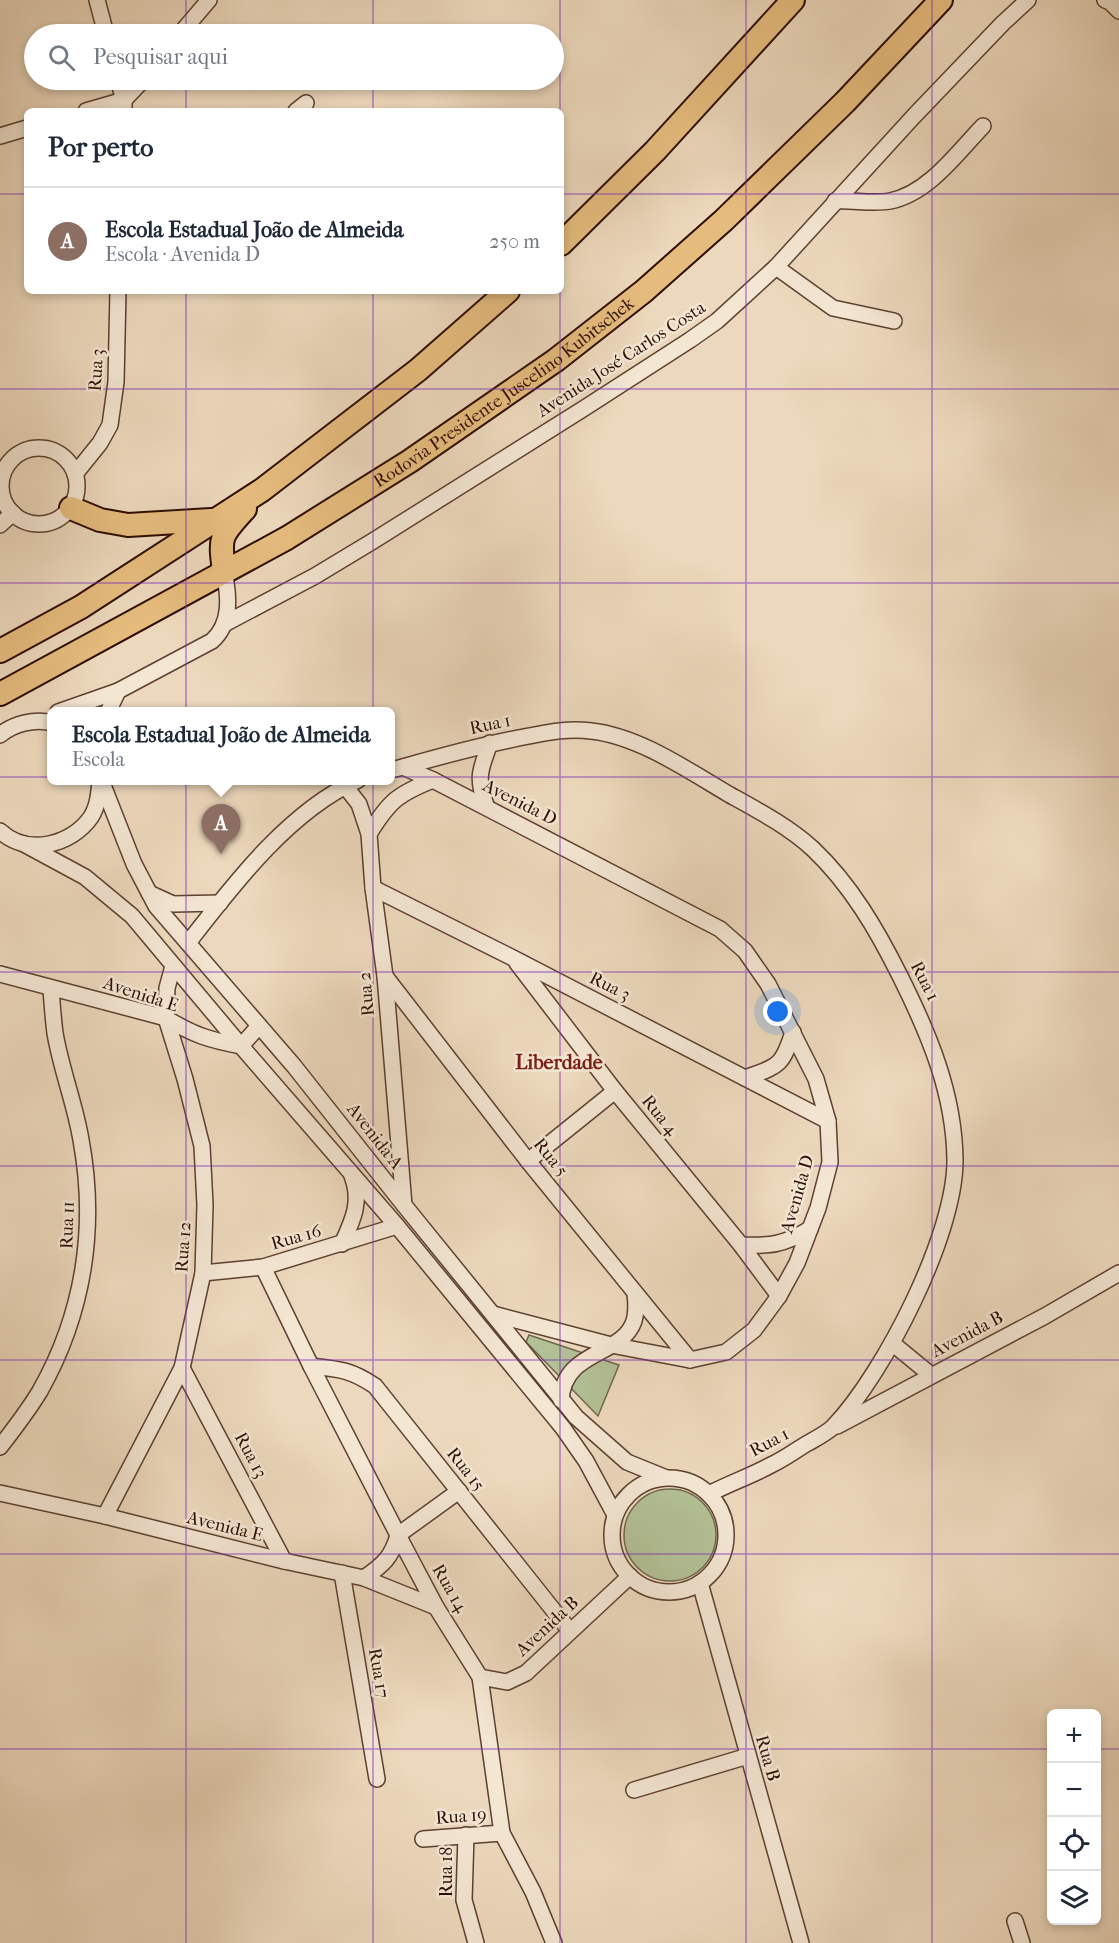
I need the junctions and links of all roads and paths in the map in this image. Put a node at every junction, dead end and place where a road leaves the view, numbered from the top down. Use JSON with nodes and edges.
{"nodes":[{"id":1,"x":97,"y":0,"type":"edge"},
{"id":2,"x":209,"y":0,"type":"edge"},
{"id":3,"x":793,"y":0,"type":"edge"},
{"id":4,"x":941,"y":0,"type":"edge"},
{"id":5,"x":1028,"y":0,"type":"edge"},
{"id":6,"x":1105,"y":0,"type":"edge"},
{"id":7,"x":1119,"y":11,"type":"edge"},
{"id":8,"x":103,"y":24,"type":"edge"},
{"id":9,"x":189,"y":24,"type":"edge"},
{"id":10,"x":120,"y":90,"type":"edge"},
{"id":11,"x":135,"y":90,"type":"edge"},
{"id":12,"x":124,"y":105,"type":"edge"},
{"id":13,"x":105,"y":108,"type":"edge"},
{"id":14,"x":983,"y":126,"type":"dead end"},
{"id":15,"x":24,"y":129,"type":"edge"},
{"id":16,"x":0,"y":136,"type":"edge"},
{"id":17,"x":834,"y":201,"type":"junction"},
{"id":18,"x":564,"y":240,"type":"edge"},
{"id":19,"x":776,"y":267,"type":"junction"},
{"id":20,"x":118,"y":294,"type":"edge"},
{"id":21,"x":505,"y":294,"type":"edge"},
{"id":22,"x":894,"y":321,"type":"dead end"},
{"id":23,"x":5,"y":461,"type":"edge"},
{"id":24,"x":72,"y":468,"type":"junction"},
{"id":25,"x":262,"y":490,"type":"junction"},
{"id":26,"x":71,"y":508,"type":"junction"},
{"id":27,"x":13,"y":513,"type":"junction"},
{"id":28,"x":213,"y":520,"type":"junction"},
{"id":29,"x":0,"y":525,"type":"edge"},
{"id":30,"x":225,"y":571,"type":"junction"},
{"id":31,"x":225,"y":623,"type":"junction"},
{"id":32,"x":0,"y":651,"type":"edge"},
{"id":33,"x":118,"y":691,"type":"junction"},
{"id":34,"x":0,"y":694,"type":"edge"},
{"id":35,"x":70,"y":707,"type":"edge"},
{"id":36,"x":110,"y":707,"type":"edge"},
{"id":37,"x":47,"y":715,"type":"edge"},
{"id":38,"x":26,"y":723,"type":"junction"},
{"id":39,"x":47,"y":723,"type":"edge"},
{"id":40,"x":0,"y":735,"type":"edge"},
{"id":41,"x":490,"y":743,"type":"junction"},
{"id":42,"x":397,"y":768,"type":"edge"},
{"id":43,"x":433,"y":780,"type":"junction"},
{"id":44,"x":100,"y":785,"type":"edge"},
{"id":45,"x":102,"y":785,"type":"edge"},
{"id":46,"x":348,"y":785,"type":"edge"},
{"id":47,"x":352,"y":785,"type":"edge"},
{"id":48,"x":486,"y":806,"type":"junction"},
{"id":49,"x":2,"y":834,"type":"edge"},
{"id":50,"x":369,"y":834,"type":"junction"},
{"id":51,"x":24,"y":844,"type":"junction"},
{"id":52,"x":373,"y":888,"type":"junction"},
{"id":53,"x":149,"y":893,"type":"junction"},
{"id":54,"x":220,"y":903,"type":"junction"},
{"id":55,"x":188,"y":943,"type":"junction"},
{"id":56,"x":513,"y":958,"type":"junction"},
{"id":57,"x":173,"y":966,"type":"junction"},
{"id":58,"x":0,"y":974,"type":"edge"},
{"id":59,"x":385,"y":976,"type":"junction"},
{"id":60,"x":51,"y":988,"type":"junction"},
{"id":61,"x":166,"y":1018,"type":"junction"},
{"id":62,"x":259,"y":1026,"type":"junction"},
{"id":63,"x":793,"y":1032,"type":"junction"},
{"id":64,"x":241,"y":1047,"type":"junction"},
{"id":65,"x":745,"y":1078,"type":"junction"},
{"id":66,"x":615,"y":1091,"type":"junction"},
{"id":67,"x":828,"y":1121,"type":"junction"},
{"id":68,"x":528,"y":1161,"type":"junction"},
{"id":69,"x":350,"y":1170,"type":"junction"},
{"id":70,"x":404,"y":1205,"type":"junction"},
{"id":71,"x":398,"y":1226,"type":"junction"},
{"id":72,"x":810,"y":1229,"type":"junction"},
{"id":73,"x":342,"y":1244,"type":"junction"},
{"id":74,"x":741,"y":1245,"type":"junction"},
{"id":75,"x":264,"y":1267,"type":"junction"},
{"id":76,"x":203,"y":1273,"type":"junction"},
{"id":77,"x":1119,"y":1273,"type":"edge"},
{"id":78,"x":635,"y":1293,"type":"junction"},
{"id":79,"x":779,"y":1296,"type":"junction"},
{"id":80,"x":493,"y":1314,"type":"junction"},
{"id":81,"x":892,"y":1343,"type":"junction"},
{"id":82,"x":610,"y":1345,"type":"junction"},
{"id":83,"x":690,"y":1360,"type":"junction"},
{"id":84,"x":311,"y":1366,"type":"junction"},
{"id":85,"x":182,"y":1368,"type":"junction"},
{"id":86,"x":932,"y":1375,"type":"junction"},
{"id":87,"x":561,"y":1400,"type":"junction"},
{"id":88,"x":832,"y":1428,"type":"junction"},
{"id":89,"x":0,"y":1447,"type":"edge"},
{"id":90,"x":664,"y":1477,"type":"junction"},
{"id":91,"x":459,"y":1491,"type":"junction"},
{"id":92,"x":0,"y":1493,"type":"edge"},
{"id":93,"x":709,"y":1494,"type":"junction"},
{"id":94,"x":615,"y":1515,"type":"junction"},
{"id":95,"x":105,"y":1516,"type":"junction"},
{"id":96,"x":398,"y":1534,"type":"junction"},
{"id":97,"x":284,"y":1561,"type":"junction"},
{"id":98,"x":342,"y":1573,"type":"junction"},
{"id":99,"x":630,"y":1576,"type":"junction"},
{"id":100,"x":364,"y":1578,"type":"junction"},
{"id":101,"x":700,"y":1583,"type":"junction"},
{"id":102,"x":436,"y":1607,"type":"junction"},
{"id":103,"x":570,"y":1631,"type":"junction"},
{"id":104,"x":480,"y":1677,"type":"junction"},
{"id":105,"x":748,"y":1756,"type":"junction"},
{"id":106,"x":376,"y":1779,"type":"dead end"},
{"id":107,"x":634,"y":1790,"type":"dead end"},
{"id":108,"x":502,"y":1833,"type":"junction"},
{"id":109,"x":466,"y":1835,"type":"junction"},
{"id":110,"x":423,"y":1839,"type":"dead end"},
{"id":111,"x":1015,"y":1922,"type":"dead end"},
{"id":112,"x":476,"y":1943,"type":"edge"},
{"id":113,"x":554,"y":1943,"type":"edge"},
{"id":114,"x":801,"y":1943,"type":"edge"},
{"id":115,"x":1022,"y":1943,"type":"edge"}],
"edges":[{"from":1,"to":8,"type":"street"},
{"from":2,"to":9,"type":"street"},
{"from":3,"to":18,"type":"highway"},
{"from":4,"to":30,"type":"highway","name":"Rodovia Presidente Juscelino Kubitschek"},
{"from":5,"to":17,"type":"street","name":"Avenida José Carlos Costa"},
{"from":6,"to":7,"type":"street"},
{"from":10,"to":12,"type":"street"},
{"from":11,"to":12,"type":"street"},
{"from":12,"to":13,"type":"street"},
{"from":14,"to":17,"type":"street"},
{"from":15,"to":16,"type":"street"},
{"from":17,"to":19,"type":"street","name":"Avenida José Carlos Costa"},
{"from":19,"to":22,"type":"street"},
{"from":19,"to":31,"type":"street","name":"Avenida José Carlos Costa"},
{"from":20,"to":24,"type":"street","name":"Rua 3"},
{"from":21,"to":25,"type":"highway"},
{"from":23,"to":24,"type":"street"},
{"from":23,"to":27,"type":"street"},
{"from":24,"to":26,"type":"street"},
{"from":25,"to":28,"type":"highway"},
{"from":25,"to":30,"type":"highway"},
{"from":26,"to":27,"type":"street"},
{"from":26,"to":28,"type":"highway"},
{"from":27,"to":29,"type":"street"},
{"from":28,"to":32,"type":"highway"},
{"from":30,"to":31,"type":"street"},
{"from":30,"to":34,"type":"highway","name":"Rodovia Presidente Juscelino Kubitschek"},
{"from":31,"to":33,"type":"street","name":"Avenida José Carlos Costa"},
{"from":33,"to":35,"type":"street","name":"Avenida José Carlos Costa"},
{"from":33,"to":36,"type":"street"},
{"from":37,"to":38,"type":"street"},
{"from":38,"to":39,"type":"street"},
{"from":38,"to":40,"type":"street"},
{"from":41,"to":42,"type":"street","name":"Rua 1"},
{"from":41,"to":48,"type":"street"},
{"from":41,"to":81,"type":"street","name":"Rua 1"},
{"from":42,"to":43,"type":"street","name":"Avenida D"},
{"from":43,"to":48,"type":"street","name":"Avenida D"},
{"from":43,"to":50,"type":"street"},
{"from":44,"to":51,"type":"street"},
{"from":45,"to":53,"type":"street","name":"Avenida A"},
{"from":46,"to":54,"type":"street"},
{"from":47,"to":50,"type":"street","name":"Rua 2"},
{"from":48,"to":63,"type":"street","name":"Avenida D"},
{"from":49,"to":51,"type":"street"},
{"from":50,"to":52,"type":"street","name":"Rua 2"},
{"from":51,"to":57,"type":"street"},
{"from":52,"to":56,"type":"street","name":"Rua 3"},
{"from":52,"to":59,"type":"street","name":"Rua 2"},
{"from":53,"to":54,"type":"street"},
{"from":53,"to":55,"type":"street","name":"Avenida A"},
{"from":54,"to":55,"type":"street"},
{"from":55,"to":62,"type":"street","name":"Avenida A"},
{"from":56,"to":65,"type":"street","name":"Rua 3"},
{"from":56,"to":66,"type":"street","name":"Rua 4"},
{"from":57,"to":61,"type":"street","name":"Rua 12"},
{"from":57,"to":64,"type":"street"},
{"from":58,"to":60,"type":"street","name":"Avenida E"},
{"from":59,"to":68,"type":"street","name":"Rua 5"},
{"from":59,"to":70,"type":"street","name":"Rua 2"},
{"from":60,"to":61,"type":"street","name":"Avenida E"},
{"from":60,"to":89,"type":"street","name":"Rua 11"},
{"from":61,"to":64,"type":"street","name":"Avenida E"},
{"from":61,"to":76,"type":"street","name":"Rua 12"},
{"from":62,"to":64,"type":"street"},
{"from":62,"to":70,"type":"street","name":"Avenida A"},
{"from":63,"to":65,"type":"street"},
{"from":63,"to":67,"type":"street","name":"Avenida D"},
{"from":64,"to":69,"type":"street"},
{"from":65,"to":67,"type":"street","name":"Rua 3"},
{"from":66,"to":68,"type":"street"},
{"from":66,"to":74,"type":"street","name":"Rua 4"},
{"from":67,"to":72,"type":"street","name":"Avenida D"},
{"from":68,"to":78,"type":"street","name":"Rua 5"},
{"from":69,"to":71,"type":"street"},
{"from":69,"to":73,"type":"street"},
{"from":70,"to":80,"type":"street","name":"Avenida A"},
{"from":71,"to":73,"type":"street","name":"Rua 16"},
{"from":71,"to":94,"type":"street"},
{"from":72,"to":74,"type":"street"},
{"from":72,"to":79,"type":"street","name":"Avenida D"},
{"from":73,"to":75,"type":"street","name":"Rua 16"},
{"from":74,"to":79,"type":"street","name":"Rua 4"},
{"from":75,"to":76,"type":"street","name":"Rua 16"},
{"from":75,"to":84,"type":"street","name":"Rua 14"},
{"from":76,"to":85,"type":"street","name":"Rua 12"},
{"from":77,"to":86,"type":"street","name":"Avenida B"},
{"from":78,"to":82,"type":"street"},
{"from":78,"to":83,"type":"street","name":"Rua 5"},
{"from":79,"to":83,"type":"street","name":"Avenida D"},
{"from":80,"to":82,"type":"street","name":"Avenida D"},
{"from":80,"to":87,"type":"street","name":"Avenida A"},
{"from":81,"to":86,"type":"street"},
{"from":81,"to":88,"type":"street","name":"Rua 1"},
{"from":82,"to":83,"type":"street","name":"Avenida D"},
{"from":82,"to":87,"type":"street"},
{"from":84,"to":91,"type":"street","name":"Rua 15"},
{"from":84,"to":96,"type":"street","name":"Rua 14"},
{"from":85,"to":95,"type":"street","name":"Rua 12"},
{"from":85,"to":97,"type":"street","name":"Rua 13"},
{"from":86,"to":88,"type":"street","name":"Avenida B"},
{"from":87,"to":90,"type":"street","name":"Avenida A"},
{"from":88,"to":93,"type":"street","name":"Rua 1"},
{"from":90,"to":93,"type":"street"},
{"from":90,"to":94,"type":"street"},
{"from":91,"to":96,"type":"street"},
{"from":91,"to":103,"type":"street","name":"Rua 15"},
{"from":92,"to":95,"type":"street","name":"Avenida E"},
{"from":93,"to":101,"type":"street"},
{"from":94,"to":99,"type":"street"},
{"from":95,"to":97,"type":"street","name":"Avenida E"},
{"from":96,"to":100,"type":"street"},
{"from":96,"to":102,"type":"street","name":"Rua 14"},
{"from":97,"to":98,"type":"street","name":"Avenida E"},
{"from":98,"to":100,"type":"street","name":"Avenida E"},
{"from":98,"to":106,"type":"street","name":"Rua 17"},
{"from":99,"to":101,"type":"street"},
{"from":99,"to":103,"type":"street","name":"Avenida B"},
{"from":100,"to":102,"type":"street","name":"Avenida E"},
{"from":101,"to":105,"type":"street","name":"Rua B"},
{"from":102,"to":104,"type":"street","name":"Rua 14"},
{"from":103,"to":104,"type":"street","name":"Avenida B"},
{"from":104,"to":108,"type":"street","name":"Rua 14"},
{"from":105,"to":107,"type":"street"},
{"from":105,"to":114,"type":"street","name":"Rua B"},
{"from":108,"to":109,"type":"street","name":"Rua 19"},
{"from":108,"to":113,"type":"street","name":"Rua 14"},
{"from":109,"to":110,"type":"street","name":"Rua 19"},
{"from":109,"to":112,"type":"street","name":"Rua 18"},
{"from":111,"to":115,"type":"street"}]}
